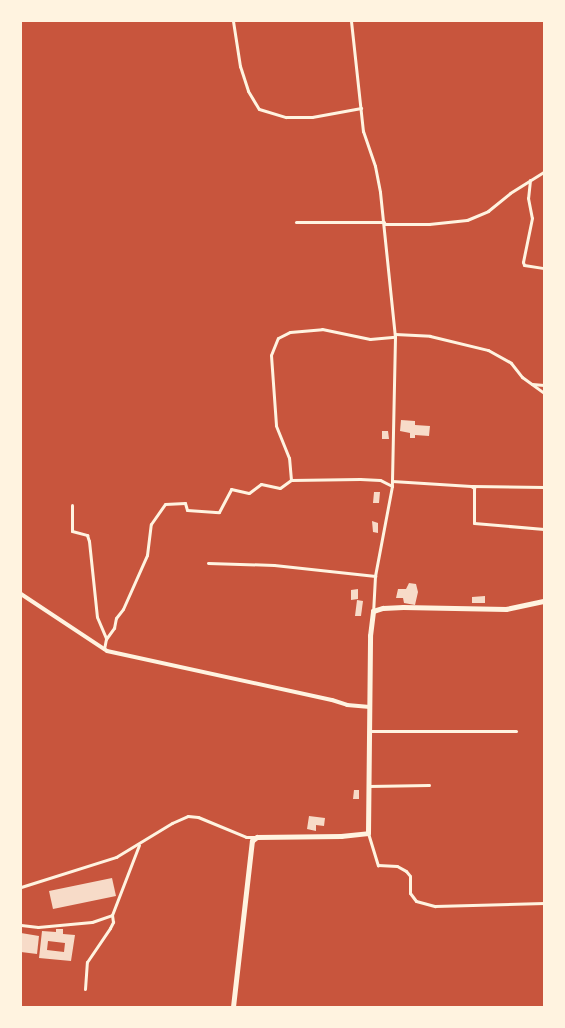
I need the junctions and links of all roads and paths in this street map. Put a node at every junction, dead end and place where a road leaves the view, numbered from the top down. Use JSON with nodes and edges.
{"nodes":[{"id":1,"x":233,"y":21,"type":"edge"},
{"id":2,"x":351,"y":21,"type":"edge"},
{"id":3,"x":361,"y":108,"type":"junction"},
{"id":4,"x":544,"y":172,"type":"edge"},
{"id":5,"x":530,"y":180,"type":"junction"},
{"id":6,"x":296,"y":222,"type":"dead end"},
{"id":7,"x":384,"y":223,"type":"junction"},
{"id":8,"x":544,"y":268,"type":"edge"},
{"id":9,"x":395,"y":336,"type":"junction"},
{"id":10,"x":532,"y":384,"type":"junction"},
{"id":11,"x":544,"y":385,"type":"edge"},
{"id":12,"x":544,"y":393,"type":"edge"},
{"id":13,"x":291,"y":480,"type":"junction"},
{"id":14,"x":392,"y":481,"type":"junction"},
{"id":15,"x":392,"y":486,"type":"junction"},
{"id":16,"x":471,"y":486,"type":"junction"},
{"id":17,"x":544,"y":487,"type":"edge"},
{"id":18,"x":72,"y":505,"type":"dead end"},
{"id":19,"x":544,"y":529,"type":"edge"},
{"id":20,"x":208,"y":563,"type":"dead end"},
{"id":21,"x":375,"y":576,"type":"junction"},
{"id":22,"x":21,"y":594,"type":"edge"},
{"id":23,"x":544,"y":601,"type":"edge"},
{"id":24,"x":373,"y":611,"type":"junction"},
{"id":25,"x":106,"y":639,"type":"junction"},
{"id":26,"x":104,"y":649,"type":"junction"},
{"id":27,"x":370,"y":707,"type":"junction"},
{"id":28,"x":369,"y":731,"type":"junction"},
{"id":29,"x":516,"y":731,"type":"dead end"},
{"id":30,"x":429,"y":785,"type":"dead end"},
{"id":31,"x":369,"y":786,"type":"junction"},
{"id":32,"x":368,"y":833,"type":"junction"},
{"id":33,"x":257,"y":837,"type":"junction"},
{"id":34,"x":139,"y":844,"type":"junction"},
{"id":35,"x":21,"y":887,"type":"edge"},
{"id":36,"x":544,"y":903,"type":"edge"},
{"id":37,"x":112,"y":915,"type":"junction"},
{"id":38,"x":21,"y":925,"type":"edge"},
{"id":39,"x":85,"y":989,"type":"dead end"},
{"id":40,"x":233,"y":1007,"type":"edge"},
{"id":41,"x":407,"y":1007,"type":"edge"},
{"id":42,"x":430,"y":1007,"type":"edge"}],
"edges":[{"from":1,"to":3,"type":"street"},
{"from":2,"to":3,"type":"street"},
{"from":3,"to":7,"type":"street"},
{"from":4,"to":5,"type":"street"},
{"from":5,"to":7,"type":"street"},
{"from":5,"to":8,"type":"street"},
{"from":6,"to":7,"type":"street"},
{"from":7,"to":9,"type":"street"},
{"from":9,"to":10,"type":"street"},
{"from":9,"to":13,"type":"street"},
{"from":9,"to":14,"type":"street"},
{"from":10,"to":11,"type":"street"},
{"from":10,"to":12,"type":"street"},
{"from":13,"to":15,"type":"street"},
{"from":13,"to":25,"type":"street"},
{"from":14,"to":15,"type":"street"},
{"from":14,"to":16,"type":"street"},
{"from":15,"to":21,"type":"street"},
{"from":16,"to":17,"type":"street"},
{"from":16,"to":19,"type":"street"},
{"from":18,"to":25,"type":"street"},
{"from":20,"to":21,"type":"street"},
{"from":21,"to":24,"type":"street"},
{"from":22,"to":26,"type":"street"},
{"from":23,"to":24,"type":"main road"},
{"from":24,"to":27,"type":"main road"},
{"from":25,"to":26,"type":"street"},
{"from":26,"to":27,"type":"street"},
{"from":27,"to":28,"type":"main road"},
{"from":28,"to":29,"type":"street"},
{"from":28,"to":31,"type":"main road"},
{"from":30,"to":31,"type":"street"},
{"from":31,"to":32,"type":"main road"},
{"from":32,"to":33,"type":"main road"},
{"from":32,"to":36,"type":"street"},
{"from":33,"to":34,"type":"street"},
{"from":33,"to":40,"type":"main road"},
{"from":34,"to":35,"type":"street"},
{"from":34,"to":37,"type":"street"},
{"from":37,"to":38,"type":"street"},
{"from":37,"to":39,"type":"street"},
{"from":41,"to":42,"type":"street"}]}
